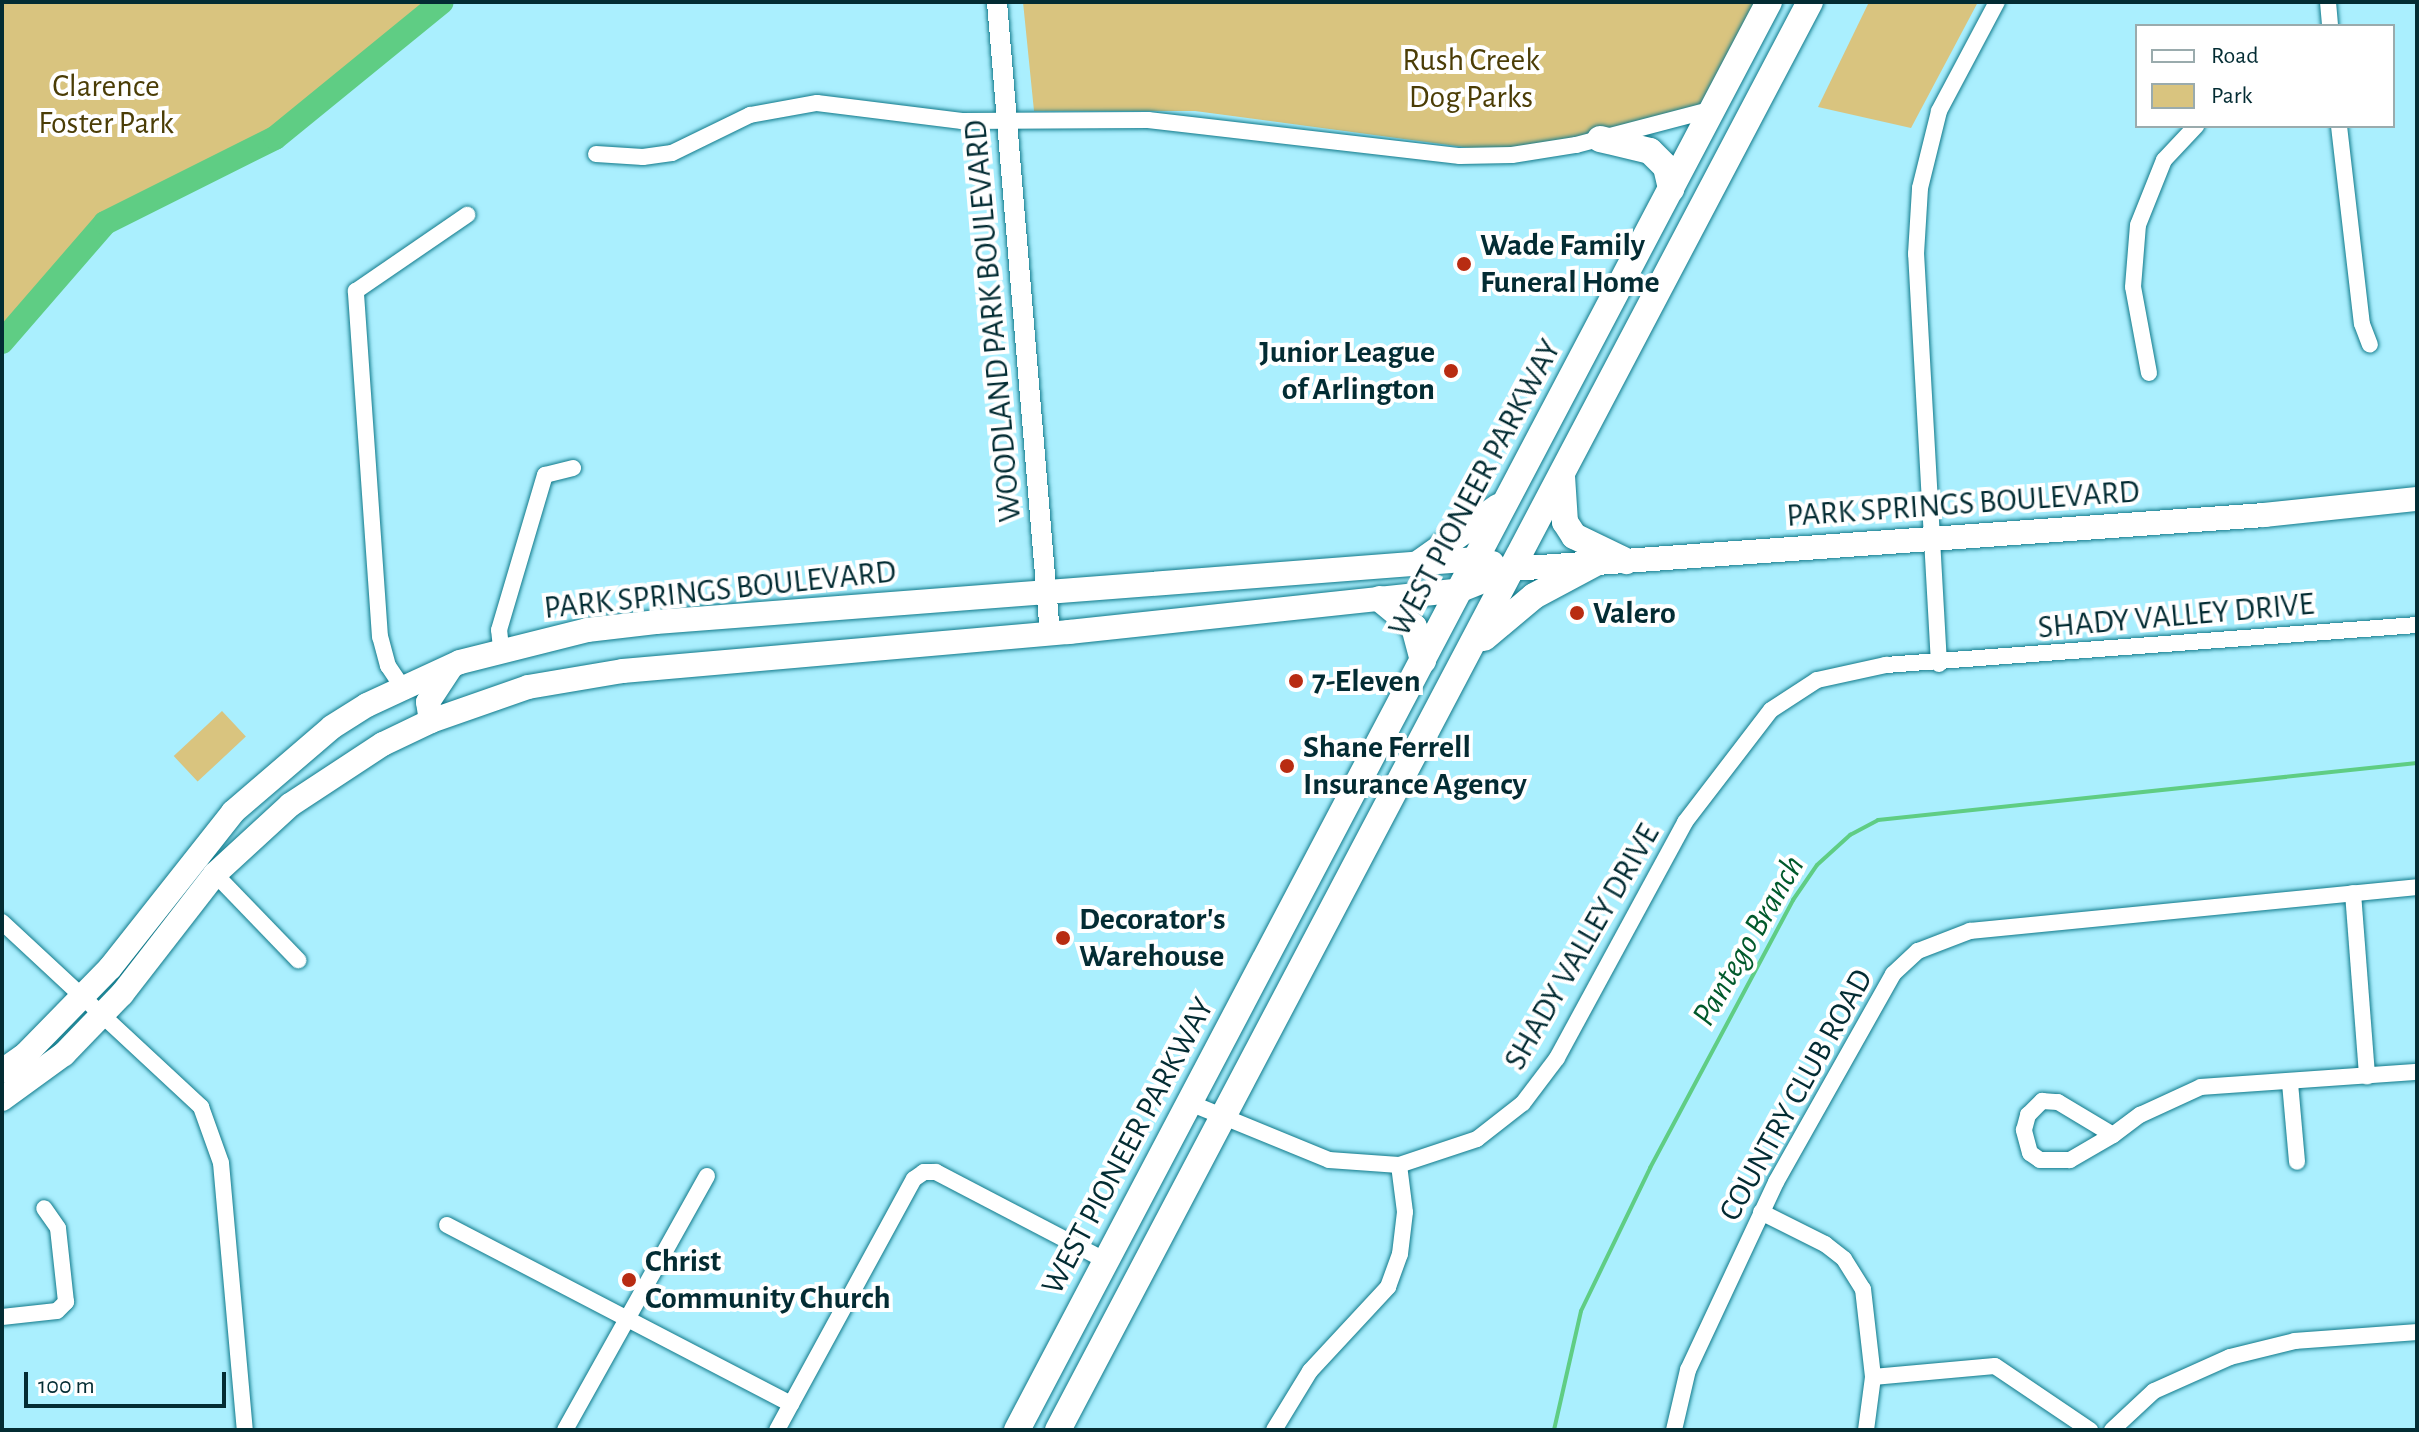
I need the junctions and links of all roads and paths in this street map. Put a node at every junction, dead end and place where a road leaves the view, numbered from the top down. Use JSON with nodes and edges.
{"nodes":[{"id":1,"x":997,"y":2,"type":"edge"},
{"id":2,"x":1769,"y":2,"type":"edge"},
{"id":3,"x":1810,"y":2,"type":"edge"},
{"id":4,"x":1997,"y":2,"type":"edge"},
{"id":5,"x":2328,"y":2,"type":"edge"},
{"id":6,"x":2330,"y":24,"type":"edge"},
{"id":7,"x":1713,"y":109,"type":"junction"},
{"id":8,"x":1007,"y":123,"type":"junction"},
{"id":9,"x":2194,"y":128,"type":"edge"},
{"id":10,"x":2339,"y":128,"type":"edge"},
{"id":11,"x":1600,"y":139,"type":"junction"},
{"id":12,"x":596,"y":154,"type":"dead end"},
{"id":13,"x":1671,"y":189,"type":"junction"},
{"id":14,"x":467,"y":215,"type":"dead end"},
{"id":15,"x":2370,"y":345,"type":"dead end"},
{"id":16,"x":2149,"y":373,"type":"dead end"},
{"id":17,"x":573,"y":468,"type":"dead end"},
{"id":18,"x":1562,"y":476,"type":"junction"},
{"id":19,"x":1510,"y":497,"type":"junction"},
{"id":20,"x":2417,"y":499,"type":"edge"},
{"id":21,"x":1930,"y":539,"type":"junction"},
{"id":22,"x":1477,"y":559,"type":"junction"},
{"id":23,"x":1626,"y":561,"type":"junction"},
{"id":24,"x":1419,"y":563,"type":"junction"},
{"id":25,"x":1596,"y":563,"type":"junction"},
{"id":26,"x":1513,"y":569,"type":"junction"},
{"id":27,"x":1256,"y":575,"type":"junction"},
{"id":28,"x":1461,"y":590,"type":"junction"},
{"id":29,"x":1046,"y":591,"type":"junction"},
{"id":30,"x":1380,"y":599,"type":"junction"},
{"id":31,"x":811,"y":611,"type":"junction"},
{"id":32,"x":1259,"y":614,"type":"junction"},
{"id":33,"x":2417,"y":625,"type":"edge"},
{"id":34,"x":1050,"y":634,"type":"junction"},
{"id":35,"x":501,"y":648,"type":"junction"},
{"id":36,"x":1469,"y":651,"type":"junction"},
{"id":37,"x":816,"y":655,"type":"junction"},
{"id":38,"x":1423,"y":661,"type":"junction"},
{"id":39,"x":1939,"y":664,"type":"junction"},
{"id":40,"x":452,"y":665,"type":"junction"},
{"id":41,"x":403,"y":688,"type":"junction"},
{"id":42,"x":431,"y":721,"type":"junction"},
{"id":43,"x":215,"y":874,"type":"junction"},
{"id":44,"x":2417,"y":887,"type":"edge"},
{"id":45,"x":2353,"y":893,"type":"junction"},
{"id":46,"x":2,"y":922,"type":"edge"},
{"id":47,"x":298,"y":960,"type":"dead end"},
{"id":48,"x":84,"y":995,"type":"junction"},
{"id":49,"x":104,"y":1013,"type":"junction"},
{"id":50,"x":2,"y":1071,"type":"edge"},
{"id":51,"x":2417,"y":1072,"type":"edge"},
{"id":52,"x":2367,"y":1076,"type":"junction"},
{"id":53,"x":2290,"y":1083,"type":"junction"},
{"id":54,"x":2,"y":1099,"type":"edge"},
{"id":55,"x":1190,"y":1103,"type":"junction"},
{"id":56,"x":1221,"y":1117,"type":"junction"},
{"id":57,"x":2113,"y":1135,"type":"junction"},
{"id":58,"x":2297,"y":1162,"type":"dead end"},
{"id":59,"x":1399,"y":1165,"type":"junction"},
{"id":60,"x":707,"y":1176,"type":"dead end"},
{"id":61,"x":44,"y":1208,"type":"dead end"},
{"id":62,"x":1761,"y":1212,"type":"junction"},
{"id":63,"x":447,"y":1225,"type":"dead end"},
{"id":64,"x":1106,"y":1261,"type":"junction"},
{"id":65,"x":2,"y":1317,"type":"edge"},
{"id":66,"x":624,"y":1320,"type":"junction"},
{"id":67,"x":2417,"y":1332,"type":"edge"},
{"id":68,"x":1873,"y":1377,"type":"junction"},
{"id":69,"x":791,"y":1404,"type":"junction"},
{"id":70,"x":245,"y":1430,"type":"edge"},
{"id":71,"x":565,"y":1430,"type":"edge"},
{"id":72,"x":777,"y":1430,"type":"edge"},
{"id":73,"x":1017,"y":1430,"type":"edge"},
{"id":74,"x":1058,"y":1430,"type":"edge"},
{"id":75,"x":1274,"y":1430,"type":"edge"},
{"id":76,"x":1674,"y":1430,"type":"edge"},
{"id":77,"x":1866,"y":1430,"type":"edge"},
{"id":78,"x":2090,"y":1430,"type":"edge"},
{"id":79,"x":2112,"y":1430,"type":"edge"}],
"edges":[{"from":1,"to":8,"type":"street","name":"WOODLAND PARK BOULEVARD"},
{"from":2,"to":7,"type":"main road","name":"WEST PIONEER PARKWAY"},
{"from":3,"to":18,"type":"main road"},
{"from":4,"to":21,"type":"street"},
{"from":5,"to":6,"type":"street"},
{"from":7,"to":11,"type":"street"},
{"from":7,"to":13,"type":"main road","name":"WEST PIONEER PARKWAY"},
{"from":8,"to":11,"type":"street"},
{"from":8,"to":12,"type":"street"},
{"from":8,"to":29,"type":"street","name":"WOODLAND PARK BOULEVARD"},
{"from":9,"to":16,"type":"street"},
{"from":10,"to":15,"type":"street"},
{"from":11,"to":13,"type":"main road"},
{"from":13,"to":19,"type":"main road","name":"WEST PIONEER PARKWAY"},
{"from":14,"to":41,"type":"street"},
{"from":17,"to":35,"type":"street"},
{"from":18,"to":23,"type":"main road"},
{"from":18,"to":26,"type":"main road"},
{"from":19,"to":22,"type":"main road","name":"WEST PIONEER PARKWAY"},
{"from":19,"to":24,"type":"main road"},
{"from":20,"to":21,"type":"main road","name":"PARK SPRINGS BOULEVARD"},
{"from":21,"to":23,"type":"main road","name":"PARK SPRINGS BOULEVARD"},
{"from":21,"to":39,"type":"street"},
{"from":22,"to":24,"type":"main road","name":"PARK SPRINGS BOULEVARD"},
{"from":22,"to":26,"type":"main road","name":"PARK SPRINGS BOULEVARD"},
{"from":22,"to":28,"type":"main road","name":"WEST PIONEER PARKWAY"},
{"from":23,"to":25,"type":"main road","name":"PARK SPRINGS BOULEVARD"},
{"from":24,"to":27,"type":"main road","name":"PARK SPRINGS BOULEVARD"},
{"from":25,"to":26,"type":"main road","name":"PARK SPRINGS BOULEVARD"},
{"from":25,"to":36,"type":"main road"},
{"from":26,"to":28,"type":"main road","name":"PARK SPRINGS BOULEVARD"},
{"from":26,"to":36,"type":"main road"},
{"from":27,"to":29,"type":"main road","name":"PARK SPRINGS BOULEVARD"},
{"from":27,"to":32,"type":"main road"},
{"from":28,"to":30,"type":"main road","name":"PARK SPRINGS BOULEVARD"},
{"from":28,"to":38,"type":"main road","name":"WEST PIONEER PARKWAY"},
{"from":29,"to":31,"type":"main road","name":"PARK SPRINGS BOULEVARD"},
{"from":29,"to":34,"type":"street","name":"WOODLAND PARK BOULEVARD"},
{"from":30,"to":32,"type":"main road","name":"PARK SPRINGS BOULEVARD"},
{"from":30,"to":38,"type":"main road"},
{"from":31,"to":35,"type":"main road","name":"PARK SPRINGS BOULEVARD"},
{"from":31,"to":37,"type":"main road"},
{"from":32,"to":34,"type":"main road","name":"PARK SPRINGS BOULEVARD"},
{"from":33,"to":39,"type":"street","name":"SHADY VALLEY DRIVE"},
{"from":34,"to":37,"type":"main road","name":"PARK SPRINGS BOULEVARD"},
{"from":35,"to":40,"type":"main road","name":"PARK SPRINGS BOULEVARD"},
{"from":36,"to":56,"type":"main road"},
{"from":37,"to":42,"type":"main road","name":"PARK SPRINGS BOULEVARD"},
{"from":38,"to":55,"type":"main road","name":"WEST PIONEER PARKWAY"},
{"from":39,"to":59,"type":"street","name":"SHADY VALLEY DRIVE"},
{"from":40,"to":41,"type":"main road","name":"PARK SPRINGS BOULEVARD"},
{"from":40,"to":42,"type":"main road"},
{"from":41,"to":48,"type":"main road","name":"PARK SPRINGS BOULEVARD"},
{"from":42,"to":43,"type":"main road","name":"PARK SPRINGS BOULEVARD"},
{"from":43,"to":47,"type":"street"},
{"from":43,"to":49,"type":"main road","name":"PARK SPRINGS BOULEVARD"},
{"from":44,"to":45,"type":"street","name":"COUNTRY CLUB ROAD"},
{"from":45,"to":52,"type":"street"},
{"from":45,"to":62,"type":"street","name":"COUNTRY CLUB ROAD"},
{"from":46,"to":48,"type":"street"},
{"from":48,"to":49,"type":"street"},
{"from":48,"to":50,"type":"main road","name":"PARK SPRINGS BOULEVARD"},
{"from":49,"to":54,"type":"main road","name":"PARK SPRINGS BOULEVARD"},
{"from":49,"to":70,"type":"street"},
{"from":51,"to":52,"type":"street"},
{"from":52,"to":53,"type":"street"},
{"from":53,"to":57,"type":"street"},
{"from":53,"to":58,"type":"street"},
{"from":55,"to":56,"type":"street","name":"SHADY VALLEY DRIVE"},
{"from":55,"to":64,"type":"main road","name":"WEST PIONEER PARKWAY"},
{"from":56,"to":59,"type":"street","name":"SHADY VALLEY DRIVE"},
{"from":56,"to":74,"type":"main road"},
{"from":57,"to":57,"type":"street"},
{"from":59,"to":75,"type":"street"},
{"from":60,"to":66,"type":"street"},
{"from":61,"to":65,"type":"street"},
{"from":62,"to":68,"type":"street"},
{"from":62,"to":76,"type":"street","name":"COUNTRY CLUB ROAD"},
{"from":63,"to":66,"type":"street"},
{"from":64,"to":69,"type":"street"},
{"from":64,"to":73,"type":"main road","name":"WEST PIONEER PARKWAY"},
{"from":66,"to":69,"type":"street"},
{"from":66,"to":71,"type":"street"},
{"from":67,"to":79,"type":"street"},
{"from":68,"to":77,"type":"street"},
{"from":68,"to":78,"type":"street"},
{"from":69,"to":72,"type":"street"}]}
